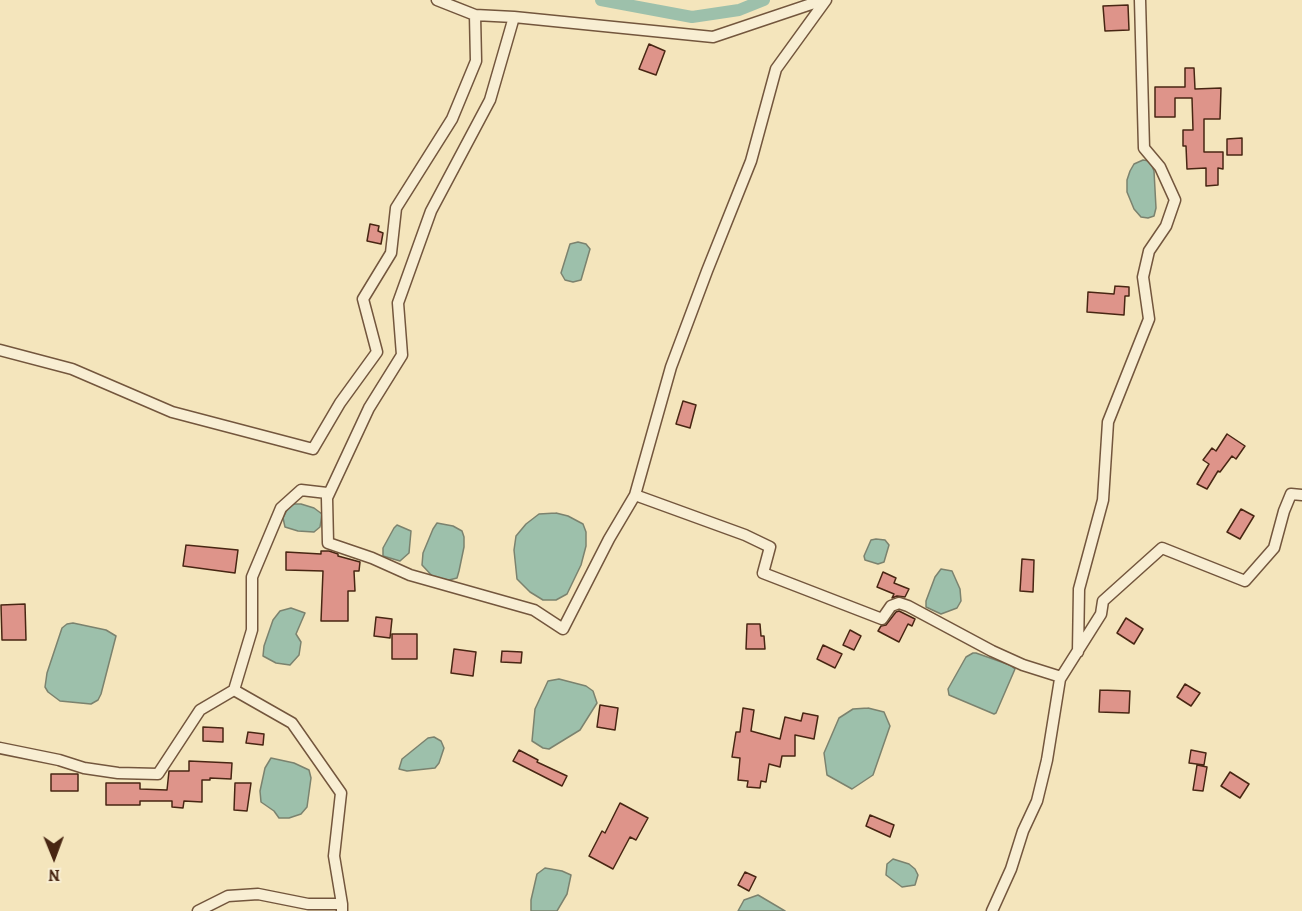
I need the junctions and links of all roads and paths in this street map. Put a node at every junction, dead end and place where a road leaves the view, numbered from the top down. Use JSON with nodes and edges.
{"nodes":[{"id":1,"x":437,"y":0,"type":"edge"},
{"id":2,"x":825,"y":0,"type":"edge"},
{"id":3,"x":1140,"y":0,"type":"edge"},
{"id":4,"x":475,"y":15,"type":"junction"},
{"id":5,"x":514,"y":17,"type":"junction"},
{"id":6,"x":0,"y":350,"type":"edge"},
{"id":7,"x":635,"y":495,"type":"junction"},
{"id":8,"x":1302,"y":495,"type":"edge"},
{"id":9,"x":327,"y":498,"type":"junction"},
{"id":10,"x":1078,"y":652,"type":"junction"},
{"id":11,"x":1061,"y":677,"type":"junction"},
{"id":12,"x":234,"y":690,"type":"junction"},
{"id":13,"x":0,"y":748,"type":"edge"},
{"id":14,"x":342,"y":908,"type":"edge"},
{"id":15,"x":198,"y":911,"type":"edge"},
{"id":16,"x":992,"y":911,"type":"edge"}],
"edges":[{"from":1,"to":4,"type":"street"},
{"from":2,"to":5,"type":"street"},
{"from":2,"to":7,"type":"street"},
{"from":3,"to":10,"type":"street"},
{"from":4,"to":5,"type":"street"},
{"from":4,"to":6,"type":"street"},
{"from":5,"to":9,"type":"street"},
{"from":7,"to":9,"type":"street"},
{"from":7,"to":11,"type":"street"},
{"from":8,"to":10,"type":"street"},
{"from":9,"to":12,"type":"street"},
{"from":10,"to":11,"type":"street"},
{"from":11,"to":16,"type":"street"},
{"from":12,"to":13,"type":"street"},
{"from":12,"to":14,"type":"street"},
{"from":14,"to":15,"type":"street"}]}
